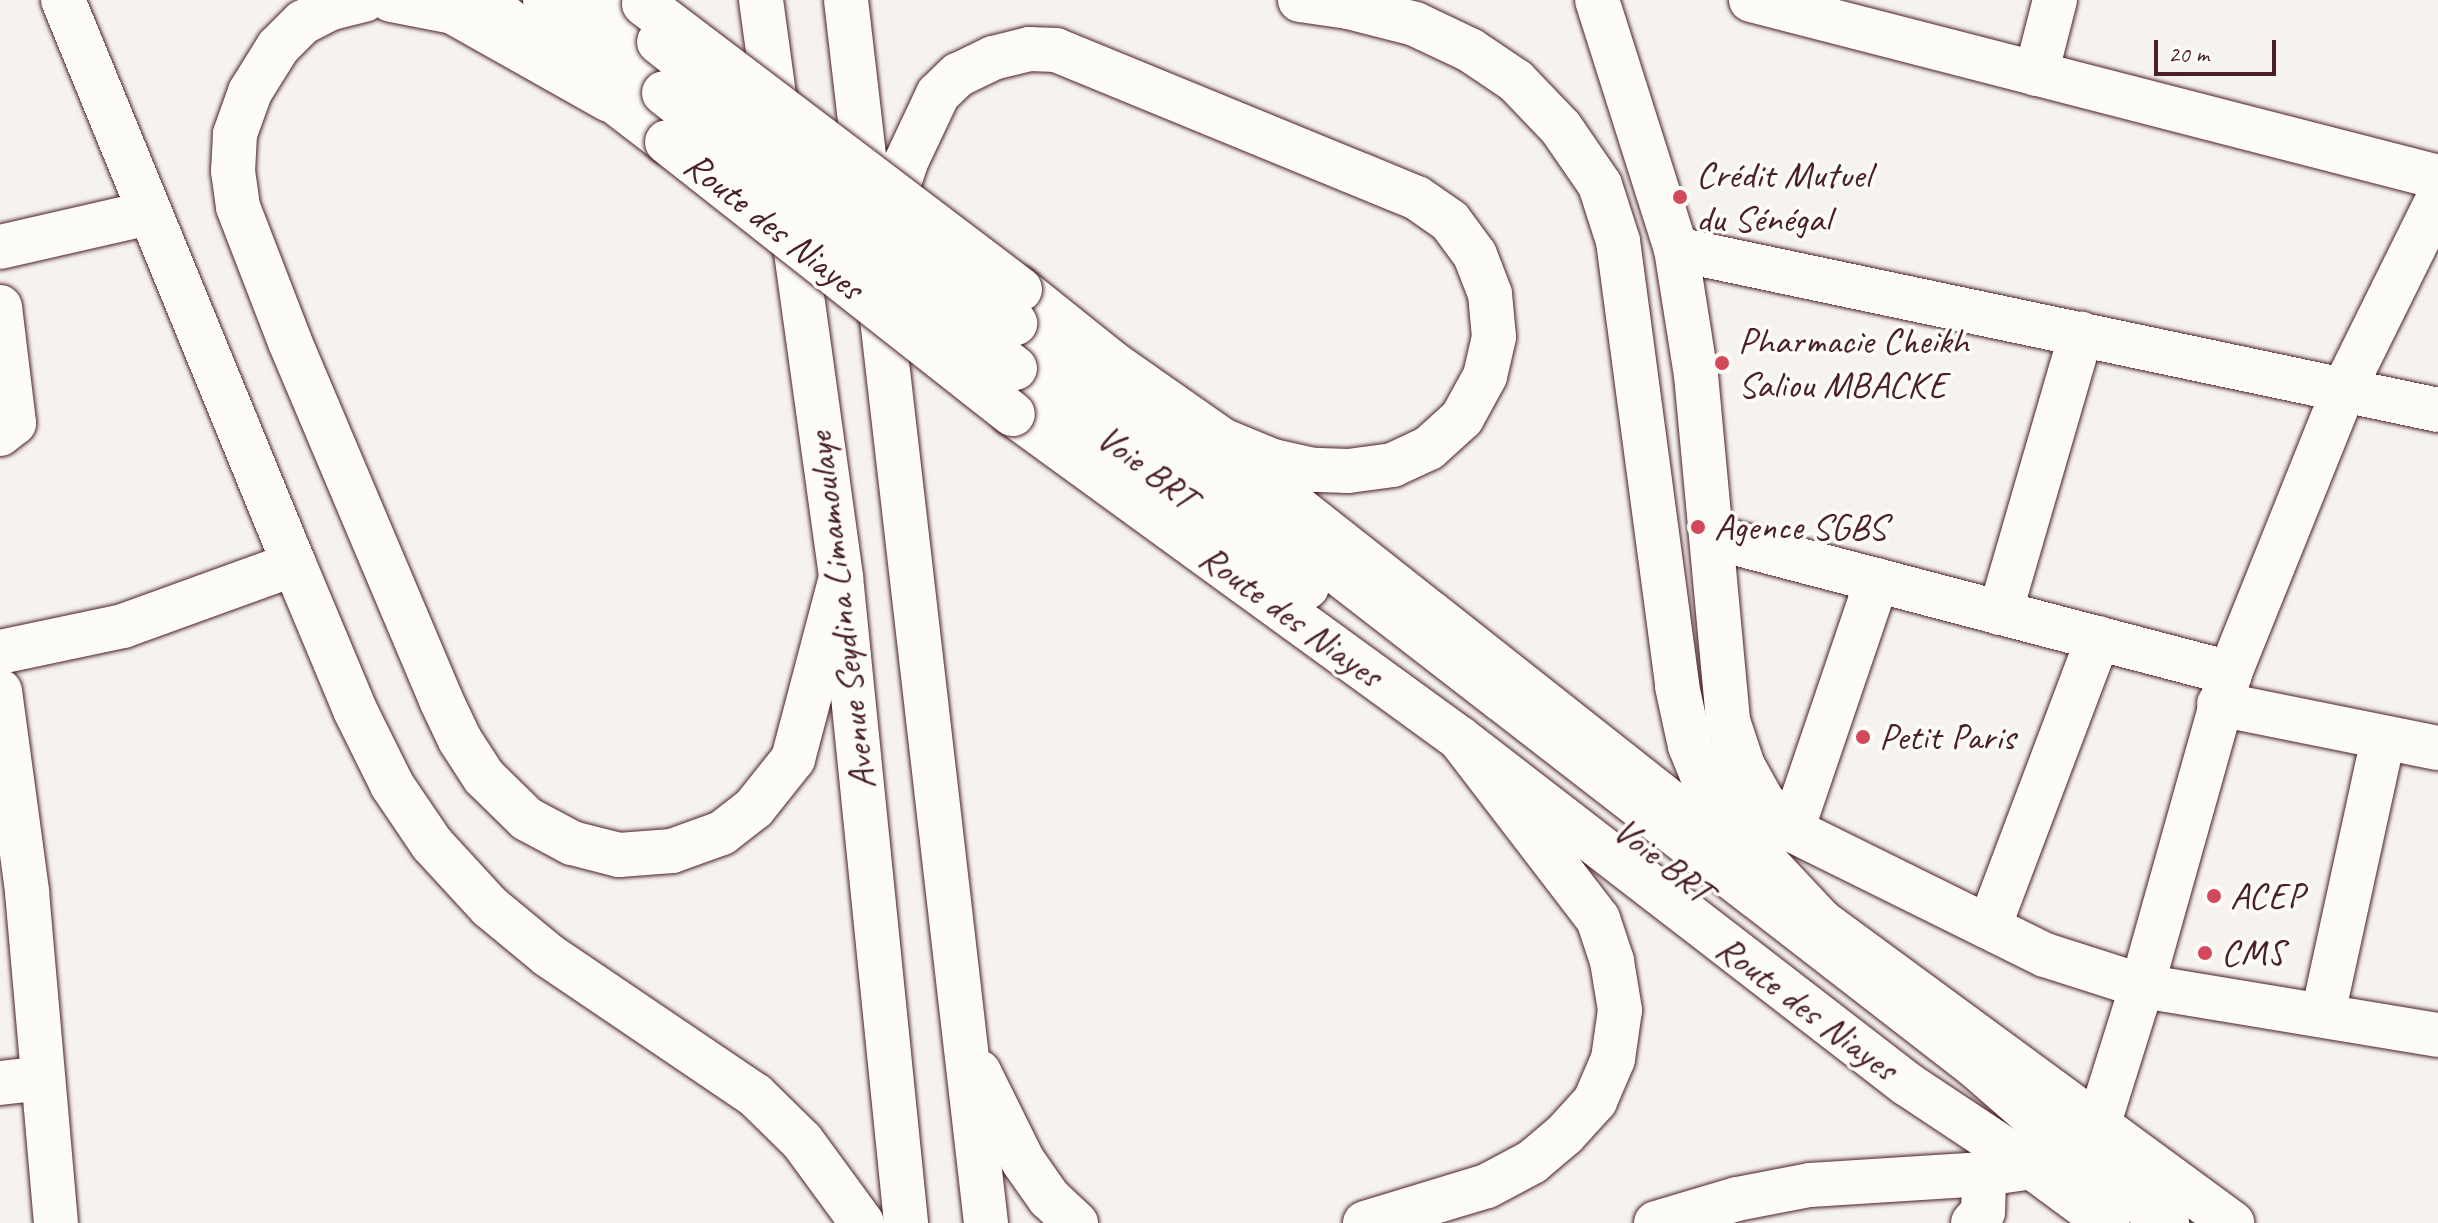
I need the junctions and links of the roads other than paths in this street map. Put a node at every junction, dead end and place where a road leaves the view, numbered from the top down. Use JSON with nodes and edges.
{"nodes":[{"id":1,"x":63,"y":0,"type":"edge"},
{"id":2,"x":364,"y":0,"type":"edge"},
{"id":3,"x":391,"y":0,"type":"edge"},
{"id":4,"x":482,"y":0,"type":"edge"},
{"id":5,"x":545,"y":0,"type":"edge"},
{"id":6,"x":601,"y":0,"type":"edge"},
{"id":7,"x":761,"y":0,"type":"edge"},
{"id":8,"x":846,"y":0,"type":"edge"},
{"id":9,"x":1300,"y":0,"type":"edge"},
{"id":10,"x":1597,"y":0,"type":"edge"},
{"id":11,"x":1751,"y":0,"type":"edge"},
{"id":12,"x":2055,"y":0,"type":"edge"},
{"id":13,"x":647,"y":16,"type":"edge"},
{"id":14,"x":2036,"y":74,"type":"junction"},
{"id":15,"x":609,"y":100,"type":"junction"},
{"id":16,"x":2438,"y":177,"type":"edge"},
{"id":17,"x":2438,"y":199,"type":"edge"},
{"id":18,"x":149,"y":213,"type":"junction"},
{"id":19,"x":0,"y":247,"type":"edge"},
{"id":20,"x":1676,"y":249,"type":"junction"},
{"id":21,"x":876,"y":259,"type":"junction"},
{"id":22,"x":1017,"y":306,"type":"junction"},
{"id":23,"x":0,"y":307,"type":"edge"},
{"id":24,"x":2081,"y":334,"type":"junction"},
{"id":25,"x":1105,"y":358,"type":"junction"},
{"id":26,"x":2344,"y":389,"type":"junction"},
{"id":27,"x":2438,"y":410,"type":"edge"},
{"id":28,"x":0,"y":434,"type":"edge"},
{"id":29,"x":1712,"y":537,"type":"junction"},
{"id":30,"x":294,"y":564,"type":"junction"},
{"id":31,"x":841,"y":577,"type":"junction"},
{"id":32,"x":1877,"y":580,"type":"junction"},
{"id":33,"x":2000,"y":613,"type":"junction"},
{"id":34,"x":2098,"y":638,"type":"junction"},
{"id":35,"x":0,"y":652,"type":"edge"},
{"id":36,"x":2224,"y":688,"type":"junction"},
{"id":37,"x":0,"y":700,"type":"edge"},
{"id":38,"x":1459,"y":738,"type":"junction"},
{"id":39,"x":2383,"y":738,"type":"junction"},
{"id":40,"x":2438,"y":748,"type":"edge"},
{"id":41,"x":1792,"y":830,"type":"junction"},
{"id":42,"x":13,"y":892,"type":"edge"},
{"id":43,"x":1822,"y":922,"type":"junction"},
{"id":44,"x":1989,"y":927,"type":"junction"},
{"id":45,"x":2142,"y":986,"type":"junction"},
{"id":46,"x":2323,"y":1014,"type":"junction"},
{"id":47,"x":2438,"y":1035,"type":"edge"},
{"id":48,"x":965,"y":1042,"type":"junction"},
{"id":49,"x":43,"y":1078,"type":"junction"},
{"id":50,"x":0,"y":1083,"type":"edge"},
{"id":51,"x":2066,"y":1147,"type":"junction"},
{"id":52,"x":1984,"y":1174,"type":"junction"},
{"id":53,"x":56,"y":1223,"type":"edge"},
{"id":54,"x":862,"y":1223,"type":"edge"},
{"id":55,"x":906,"y":1223,"type":"edge"},
{"id":56,"x":986,"y":1223,"type":"edge"},
{"id":57,"x":1076,"y":1223,"type":"edge"},
{"id":58,"x":1365,"y":1223,"type":"edge"},
{"id":59,"x":1656,"y":1223,"type":"edge"},
{"id":60,"x":1973,"y":1223,"type":"edge"},
{"id":61,"x":2108,"y":1223,"type":"edge"},
{"id":62,"x":2167,"y":1223,"type":"edge"},
{"id":63,"x":2232,"y":1223,"type":"edge"}],
"edges":[{"from":1,"to":18,"type":"main road"},
{"from":2,"to":31,"type":"main road"},
{"from":3,"to":15,"type":"main road"},
{"from":4,"to":15,"type":"main road","name":"Route des Niayes"},
{"from":5,"to":51,"type":"main road","name":"Voie BRT","bridge":true},
{"from":6,"to":13,"type":"main road"},
{"from":7,"to":31,"type":"main road","name":"Avenue Seydina Limamoulaye"},
{"from":8,"to":21,"type":"main road","name":"Avenue Seydina Limamoulaye"},
{"from":9,"to":43,"type":"main road"},
{"from":10,"to":20,"type":"main road"},
{"from":11,"to":14,"type":"main road"},
{"from":12,"to":14,"type":"main road"},
{"from":13,"to":22,"type":"main road","name":"Route des Niayes","bridge":true},
{"from":14,"to":16,"type":"main road"},
{"from":15,"to":38,"type":"main road","name":"Route des Niayes","bridge":true},
{"from":17,"to":26,"type":"main road"},
{"from":18,"to":19,"type":"main road"},
{"from":18,"to":30,"type":"main road"},
{"from":20,"to":24,"type":"main road"},
{"from":20,"to":29,"type":"main road"},
{"from":21,"to":25,"type":"main road"},
{"from":21,"to":48,"type":"main road","name":"Avenue Seydina Limamoulaye"},
{"from":22,"to":25,"type":"main road","name":"Route des Niayes"},
{"from":22,"to":51,"type":"main road","name":"Voie BRT"},
{"from":23,"to":28,"type":"main road"},
{"from":24,"to":26,"type":"main road"},
{"from":24,"to":33,"type":"main road"},
{"from":25,"to":43,"type":"main road","name":"Route des Niayes"},
{"from":26,"to":27,"type":"main road"},
{"from":26,"to":36,"type":"main road"},
{"from":29,"to":32,"type":"main road"},
{"from":29,"to":41,"type":"main road"},
{"from":30,"to":35,"type":"main road"},
{"from":30,"to":54,"type":"main road"},
{"from":31,"to":55,"type":"main road","name":"Avenue Seydina Limamoulaye"},
{"from":32,"to":33,"type":"main road"},
{"from":32,"to":41,"type":"main road"},
{"from":33,"to":34,"type":"main road"},
{"from":34,"to":36,"type":"main road"},
{"from":34,"to":44,"type":"main road"},
{"from":36,"to":39,"type":"main road"},
{"from":36,"to":45,"type":"main road"},
{"from":37,"to":42,"type":"main road"},
{"from":38,"to":51,"type":"main road","name":"Route des Niayes"},
{"from":38,"to":58,"type":"main road"},
{"from":39,"to":40,"type":"main road"},
{"from":39,"to":46,"type":"main road"},
{"from":41,"to":44,"type":"main road"},
{"from":42,"to":49,"type":"main road"},
{"from":43,"to":51,"type":"main road","name":"Route des Niayes"},
{"from":44,"to":45,"type":"main road"},
{"from":45,"to":46,"type":"main road"},
{"from":45,"to":51,"type":"main road"},
{"from":46,"to":47,"type":"main road"},
{"from":48,"to":56,"type":"main road","name":"Avenue Seydina Limamoulaye"},
{"from":48,"to":57,"type":"main road"},
{"from":49,"to":50,"type":"main road"},
{"from":49,"to":53,"type":"main road"},
{"from":51,"to":52,"type":"main road"},
{"from":51,"to":61,"type":"main road","name":"Route des Niayes"},
{"from":51,"to":62,"type":"main road","name":"Voie BRT"},
{"from":51,"to":63,"type":"main road","name":"Route des Niayes"},
{"from":52,"to":59,"type":"main road"},
{"from":52,"to":60,"type":"main road"}]}
